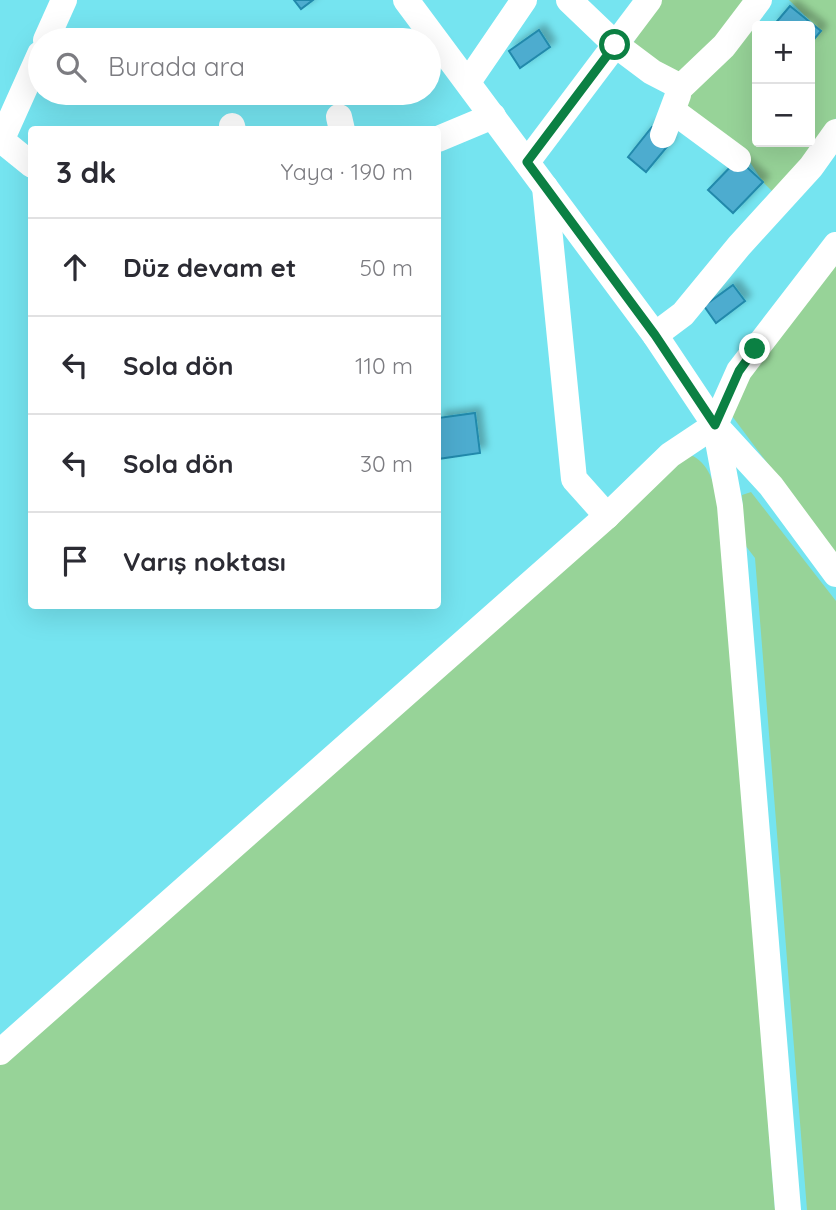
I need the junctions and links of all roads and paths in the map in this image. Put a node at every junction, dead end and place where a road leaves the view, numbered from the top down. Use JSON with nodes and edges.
{"nodes":[{"id":1,"x":64,"y":0,"type":"edge"},
{"id":2,"x":406,"y":0,"type":"edge"},
{"id":3,"x":524,"y":0,"type":"edge"},
{"id":4,"x":569,"y":0,"type":"edge"},
{"id":5,"x":649,"y":0,"type":"edge"},
{"id":6,"x":760,"y":0,"type":"edge"},
{"id":7,"x":51,"y":28,"type":"edge"},
{"id":8,"x":427,"y":28,"type":"edge"},
{"id":9,"x":615,"y":45,"type":"junction"},
{"id":10,"x":441,"y":46,"type":"edge"},
{"id":11,"x":28,"y":80,"type":"edge"},
{"id":12,"x":468,"y":82,"type":"junction"},
{"id":13,"x":677,"y":99,"type":"junction"},
{"id":14,"x":493,"y":116,"type":"junction"},
{"id":15,"x":836,"y":132,"type":"edge"},
{"id":16,"x":663,"y":135,"type":"dead end"},
{"id":17,"x":441,"y":138,"type":"edge"},
{"id":18,"x":1,"y":140,"type":"edge"},
{"id":19,"x":738,"y":159,"type":"dead end"},
{"id":20,"x":28,"y":162,"type":"edge"},
{"id":21,"x":527,"y":162,"type":"junction"},
{"id":22,"x":545,"y":186,"type":"junction"},
{"id":23,"x":836,"y":245,"type":"edge"},
{"id":24,"x":655,"y":335,"type":"junction"},
{"id":25,"x":715,"y":425,"type":"junction"},
{"id":26,"x":607,"y":516,"type":"junction"},
{"id":27,"x":836,"y":574,"type":"edge"},
{"id":28,"x":0,"y":1052,"type":"edge"},
{"id":29,"x":788,"y":1210,"type":"edge"}],
"edges":[{"from":1,"to":7,"type":"lane"},
{"from":2,"to":8,"type":"lane"},
{"from":3,"to":12,"type":"lane"},
{"from":4,"to":9,"type":"lane"},
{"from":5,"to":9,"type":"lane"},
{"from":6,"to":13,"type":"lane"},
{"from":9,"to":13,"type":"lane"},
{"from":9,"to":21,"type":"lane"},
{"from":10,"to":12,"type":"lane"},
{"from":11,"to":18,"type":"lane"},
{"from":12,"to":14,"type":"lane"},
{"from":13,"to":16,"type":"lane"},
{"from":13,"to":19,"type":"lane"},
{"from":14,"to":17,"type":"lane"},
{"from":14,"to":21,"type":"lane"},
{"from":15,"to":24,"type":"lane"},
{"from":18,"to":20,"type":"lane"},
{"from":21,"to":22,"type":"lane"},
{"from":22,"to":24,"type":"lane"},
{"from":22,"to":26,"type":"lane"},
{"from":23,"to":25,"type":"lane"},
{"from":24,"to":25,"type":"lane"},
{"from":25,"to":26,"type":"lane"},
{"from":25,"to":27,"type":"lane"},
{"from":25,"to":29,"type":"lane"},
{"from":26,"to":28,"type":"lane"}]}
